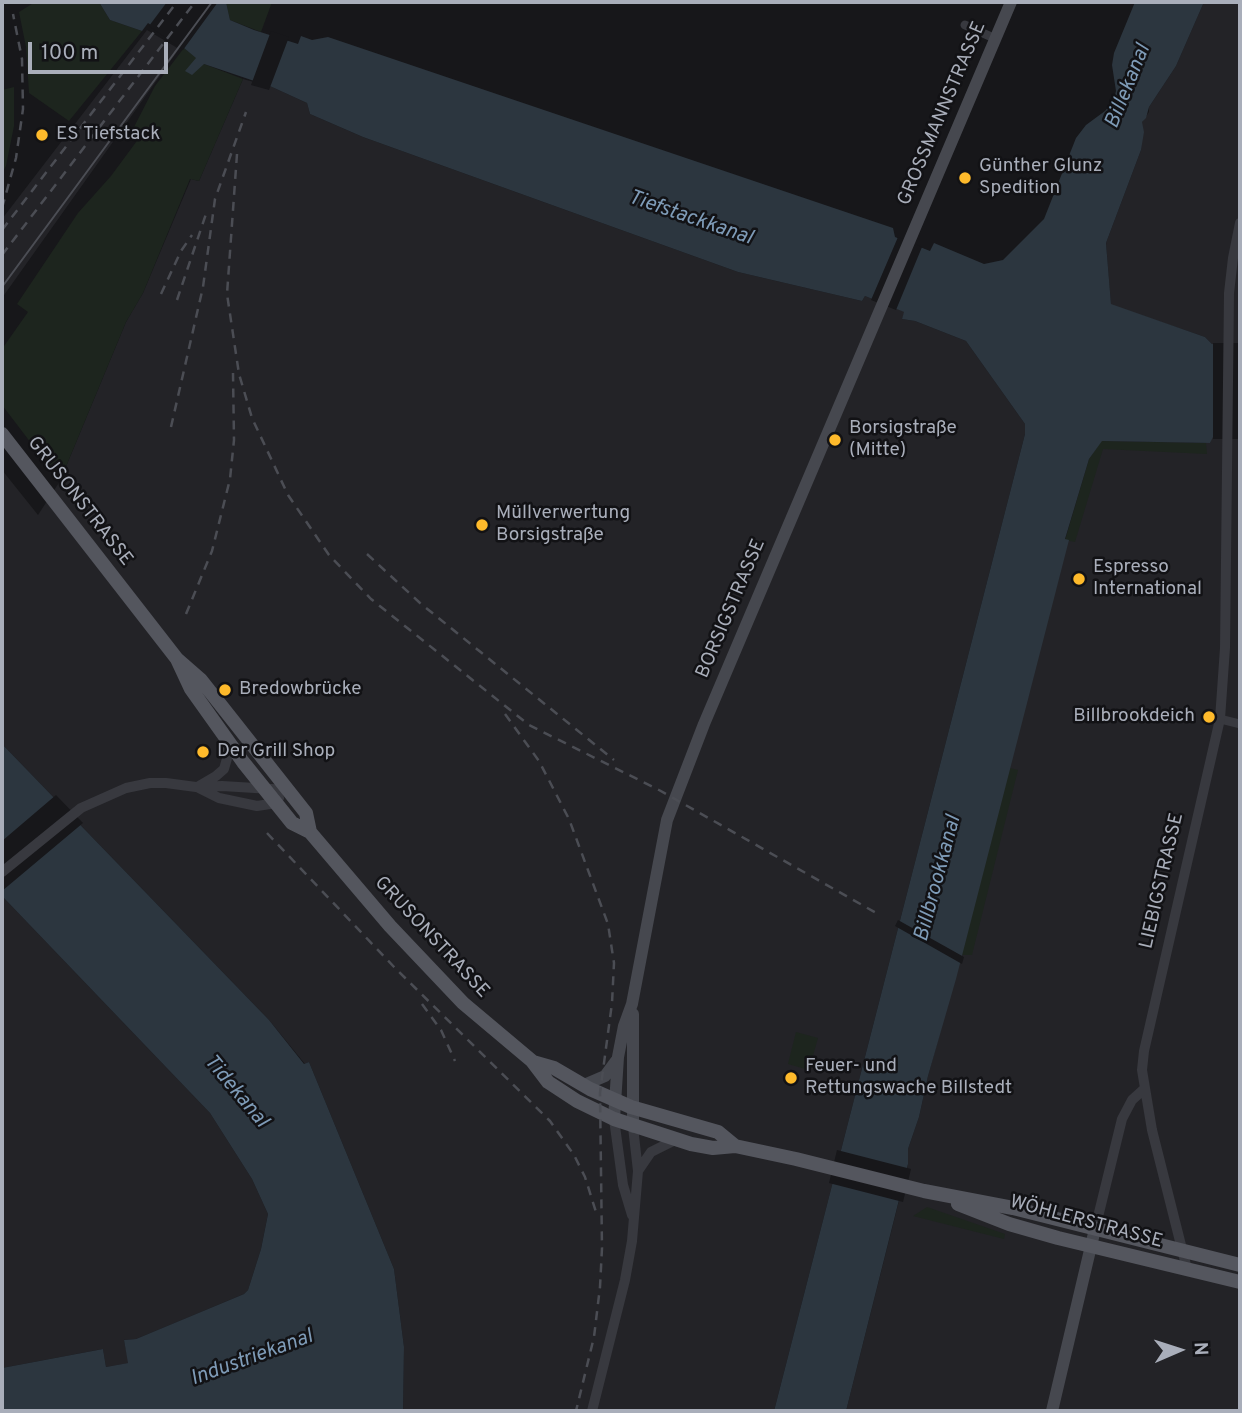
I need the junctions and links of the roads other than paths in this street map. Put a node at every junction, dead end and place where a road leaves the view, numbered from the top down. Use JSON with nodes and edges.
{"nodes":[{"id":1,"x":1011,"y":2,"type":"edge"},
{"id":2,"x":965,"y":25,"type":"dead end"},
{"id":3,"x":996,"y":38,"type":"junction"},
{"id":4,"x":1240,"y":223,"type":"edge"},
{"id":5,"x":909,"y":242,"type":"joint"},
{"id":6,"x":2,"y":434,"type":"edge"},
{"id":7,"x":177,"y":659,"type":"junction"},
{"id":8,"x":1220,"y":719,"type":"junction"},
{"id":9,"x":1240,"y":724,"type":"edge"},
{"id":10,"x":226,"y":740,"type":"junction"},
{"id":11,"x":196,"y":787,"type":"junction"},
{"id":12,"x":288,"y":790,"type":"junction"},
{"id":13,"x":270,"y":796,"type":"junction"},
{"id":14,"x":310,"y":832,"type":"junction"},
{"id":15,"x":2,"y":872,"type":"edge"},
{"id":16,"x":632,"y":1004,"type":"junction"},
{"id":17,"x":618,"y":1057,"type":"junction"},
{"id":18,"x":532,"y":1061,"type":"junction"},
{"id":19,"x":584,"y":1085,"type":"junction"},
{"id":20,"x":1143,"y":1090,"type":"junction"},
{"id":21,"x":614,"y":1100,"type":"junction"},
{"id":22,"x":631,"y":1107,"type":"junction"},
{"id":23,"x":614,"y":1119,"type":"junction"},
{"id":24,"x":633,"y":1126,"type":"junction"},
{"id":25,"x":675,"y":1140,"type":"junction"},
{"id":26,"x":734,"y":1146,"type":"junction"},
{"id":27,"x":638,"y":1171,"type":"junction"},
{"id":28,"x":924,"y":1191,"type":"junction"},
{"id":29,"x":633,"y":1217,"type":"junction"},
{"id":30,"x":1096,"y":1229,"type":"junction"},
{"id":31,"x":1091,"y":1246,"type":"junction"},
{"id":32,"x":1182,"y":1250,"type":"junction"},
{"id":33,"x":1240,"y":1265,"type":"edge"},
{"id":34,"x":1186,"y":1269,"type":"junction"},
{"id":35,"x":1240,"y":1282,"type":"edge"},
{"id":36,"x":593,"y":1411,"type":"edge"},
{"id":37,"x":1052,"y":1411,"type":"edge"}],
"edges":[{"from":1,"to":3,"type":"main road","name":"GROSSMANNSTRASSE"},
{"from":2,"to":3,"type":"street"},
{"from":3,"to":5,"type":"main road","name":"GROSSMANNSTRASSE"},
{"from":4,"to":8,"type":"street","name":"LIEBIGSTRASSE"},
{"from":5,"to":16,"type":"main road","name":"BORSIGSTRASSE"},
{"from":6,"to":7,"type":"main road","name":"GRUSONSTRASSE"},
{"from":7,"to":10,"type":"main road","name":"GRUSONSTRASSE"},
{"from":7,"to":12,"type":"main road","name":"GRUSONSTRASSE"},
{"from":8,"to":9,"type":"street"},
{"from":8,"to":20,"type":"street","name":"LIEBIGSTRASSE"},
{"from":10,"to":11,"type":"street"},
{"from":10,"to":13,"type":"main road","name":"GRUSONSTRASSE"},
{"from":11,"to":13,"type":"street"},
{"from":11,"to":13,"type":"street"},
{"from":11,"to":15,"type":"street"},
{"from":12,"to":13,"type":"street"},
{"from":12,"to":14,"type":"main road","name":"GRUSONSTRASSE"},
{"from":13,"to":14,"type":"main road","name":"GRUSONSTRASSE"},
{"from":14,"to":18,"type":"main road","name":"GRUSONSTRASSE"},
{"from":16,"to":17,"type":"main road","name":"BORSIGSTRASSE"},
{"from":16,"to":22,"type":"main road","name":"BORSIGSTRASSE"},
{"from":17,"to":19,"type":"main road"},
{"from":17,"to":21,"type":"main road","name":"BORSIGSTRASSE"},
{"from":18,"to":19,"type":"main road","name":"GRUSONSTRASSE"},
{"from":18,"to":23,"type":"main road","name":"GRUSONSTRASSE"},
{"from":19,"to":21,"type":"main road","name":"GRUSONSTRASSE"},
{"from":20,"to":30,"type":"street"},
{"from":20,"to":32,"type":"street","name":"LIEBIGSTRASSE"},
{"from":21,"to":22,"type":"main road","name":"GRUSONSTRASSE"},
{"from":21,"to":23,"type":"main road","name":"BORSIGSTRASSE"},
{"from":22,"to":24,"type":"main road","name":"BORSIGSTRASSE"},
{"from":22,"to":26,"type":"main road","name":"WÖHLERSTRASSE"},
{"from":23,"to":24,"type":"main road","name":"WÖHLERSTRASSE"},
{"from":23,"to":29,"type":"street"},
{"from":24,"to":25,"type":"main road","name":"WÖHLERSTRASSE"},
{"from":24,"to":27,"type":"street"},
{"from":25,"to":26,"type":"main road","name":"WÖHLERSTRASSE"},
{"from":25,"to":27,"type":"street"},
{"from":26,"to":28,"type":"main road","name":"WÖHLERSTRASSE"},
{"from":27,"to":29,"type":"street"},
{"from":28,"to":30,"type":"main road","name":"WÖHLERSTRASSE"},
{"from":28,"to":31,"type":"main road","name":"WÖHLERSTRASSE"},
{"from":29,"to":36,"type":"street"},
{"from":30,"to":31,"type":"main road"},
{"from":30,"to":32,"type":"main road","name":"WÖHLERSTRASSE"},
{"from":31,"to":34,"type":"main road","name":"WÖHLERSTRASSE"},
{"from":31,"to":37,"type":"main road"},
{"from":32,"to":33,"type":"main road","name":"WÖHLERSTRASSE"},
{"from":32,"to":34,"type":"street","name":"LIEBIGSTRASSE"},
{"from":34,"to":35,"type":"main road","name":"WÖHLERSTRASSE"}]}
